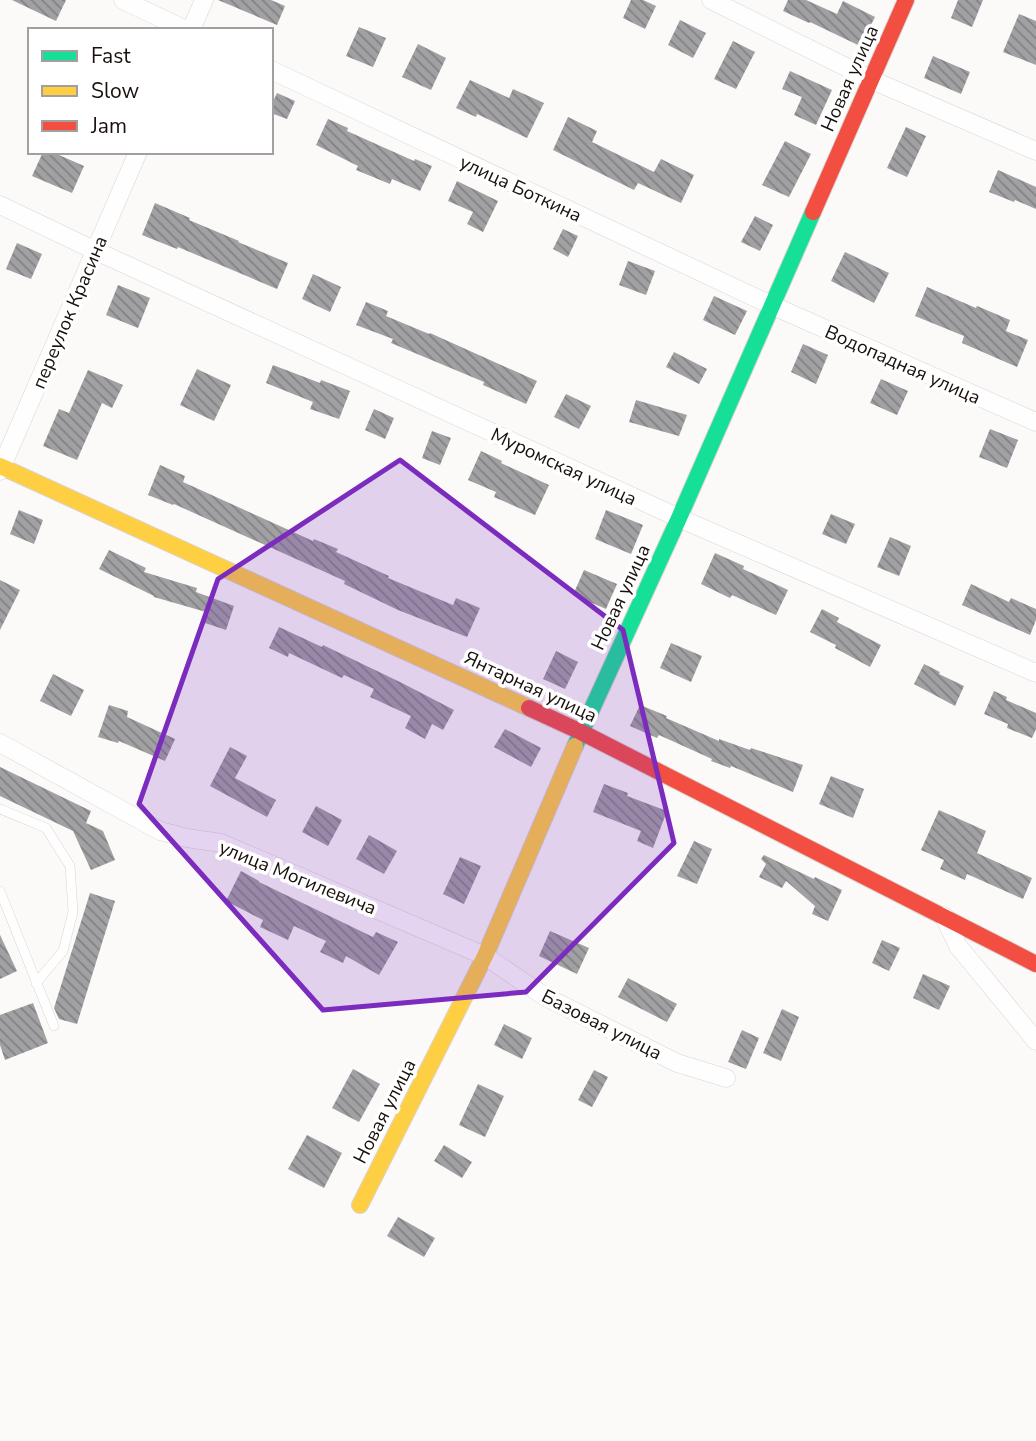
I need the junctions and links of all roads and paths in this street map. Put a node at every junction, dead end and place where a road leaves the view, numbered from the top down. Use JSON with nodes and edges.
{"nodes":[{"id":1,"x":123,"y":0,"type":"edge"},
{"id":2,"x":204,"y":0,"type":"edge"},
{"id":3,"x":711,"y":0,"type":"edge"},
{"id":4,"x":906,"y":0,"type":"edge"},
{"id":5,"x":182,"y":28,"type":"edge"},
{"id":6,"x":192,"y":28,"type":"edge"},
{"id":7,"x":273,"y":71,"type":"edge"},
{"id":8,"x":872,"y":80,"type":"junction"},
{"id":9,"x":1036,"y":151,"type":"edge"},
{"id":10,"x":137,"y":154,"type":"edge"},
{"id":11,"x":0,"y":205,"type":"edge"},
{"id":12,"x":96,"y":251,"type":"junction"},
{"id":13,"x":771,"y":305,"type":"junction"},
{"id":14,"x":1036,"y":422,"type":"edge"},
{"id":15,"x":1,"y":468,"type":"edge"},
{"id":16,"x":679,"y":518,"type":"junction"},
{"id":17,"x":1036,"y":673,"type":"edge"},
{"id":18,"x":581,"y":732,"type":"junction"},
{"id":19,"x":0,"y":743,"type":"edge"},
{"id":20,"x":0,"y":808,"type":"edge"},
{"id":21,"x":0,"y":891,"type":"edge"},
{"id":22,"x":944,"y":916,"type":"junction"},
{"id":23,"x":485,"y":956,"type":"junction"},
{"id":24,"x":1036,"y":964,"type":"edge"},
{"id":25,"x":36,"y":983,"type":"junction"},
{"id":26,"x":54,"y":1026,"type":"dead end"},
{"id":27,"x":1036,"y":1041,"type":"edge"},
{"id":28,"x":726,"y":1078,"type":"dead end"},
{"id":29,"x":360,"y":1205,"type":"dead end"}],
"edges":[{"from":1,"to":5,"type":"street"},
{"from":2,"to":6,"type":"street"},
{"from":3,"to":8,"type":"street"},
{"from":4,"to":8,"type":"street","name":"Новая улица"},
{"from":7,"to":13,"type":"street","name":"улица Боткина"},
{"from":8,"to":9,"type":"street"},
{"from":8,"to":13,"type":"street","name":"Новая улица"},
{"from":10,"to":12,"type":"street","name":"переулок Красина"},
{"from":11,"to":12,"type":"street","name":"Муромская улица"},
{"from":12,"to":15,"type":"street","name":"переулок Красина"},
{"from":12,"to":16,"type":"street","name":"Муромская улица"},
{"from":13,"to":14,"type":"street","name":"Водопадная улица"},
{"from":13,"to":16,"type":"street","name":"Новая улица"},
{"from":15,"to":18,"type":"street","name":"Янтарная улица"},
{"from":16,"to":17,"type":"street","name":"Муромская улица"},
{"from":16,"to":18,"type":"street","name":"Новая улица"},
{"from":18,"to":22,"type":"street","name":"Янтарная улица"},
{"from":18,"to":23,"type":"street","name":"Новая улица"},
{"from":19,"to":23,"type":"street","name":"улица Могилевича"},
{"from":20,"to":25,"type":"lane"},
{"from":21,"to":25,"type":"lane"},
{"from":22,"to":24,"type":"street","name":"Янтарная улица"},
{"from":22,"to":27,"type":"street"},
{"from":23,"to":28,"type":"street","name":"Базовая улица"},
{"from":23,"to":29,"type":"street","name":"Новая улица"},
{"from":25,"to":26,"type":"lane"}]}
